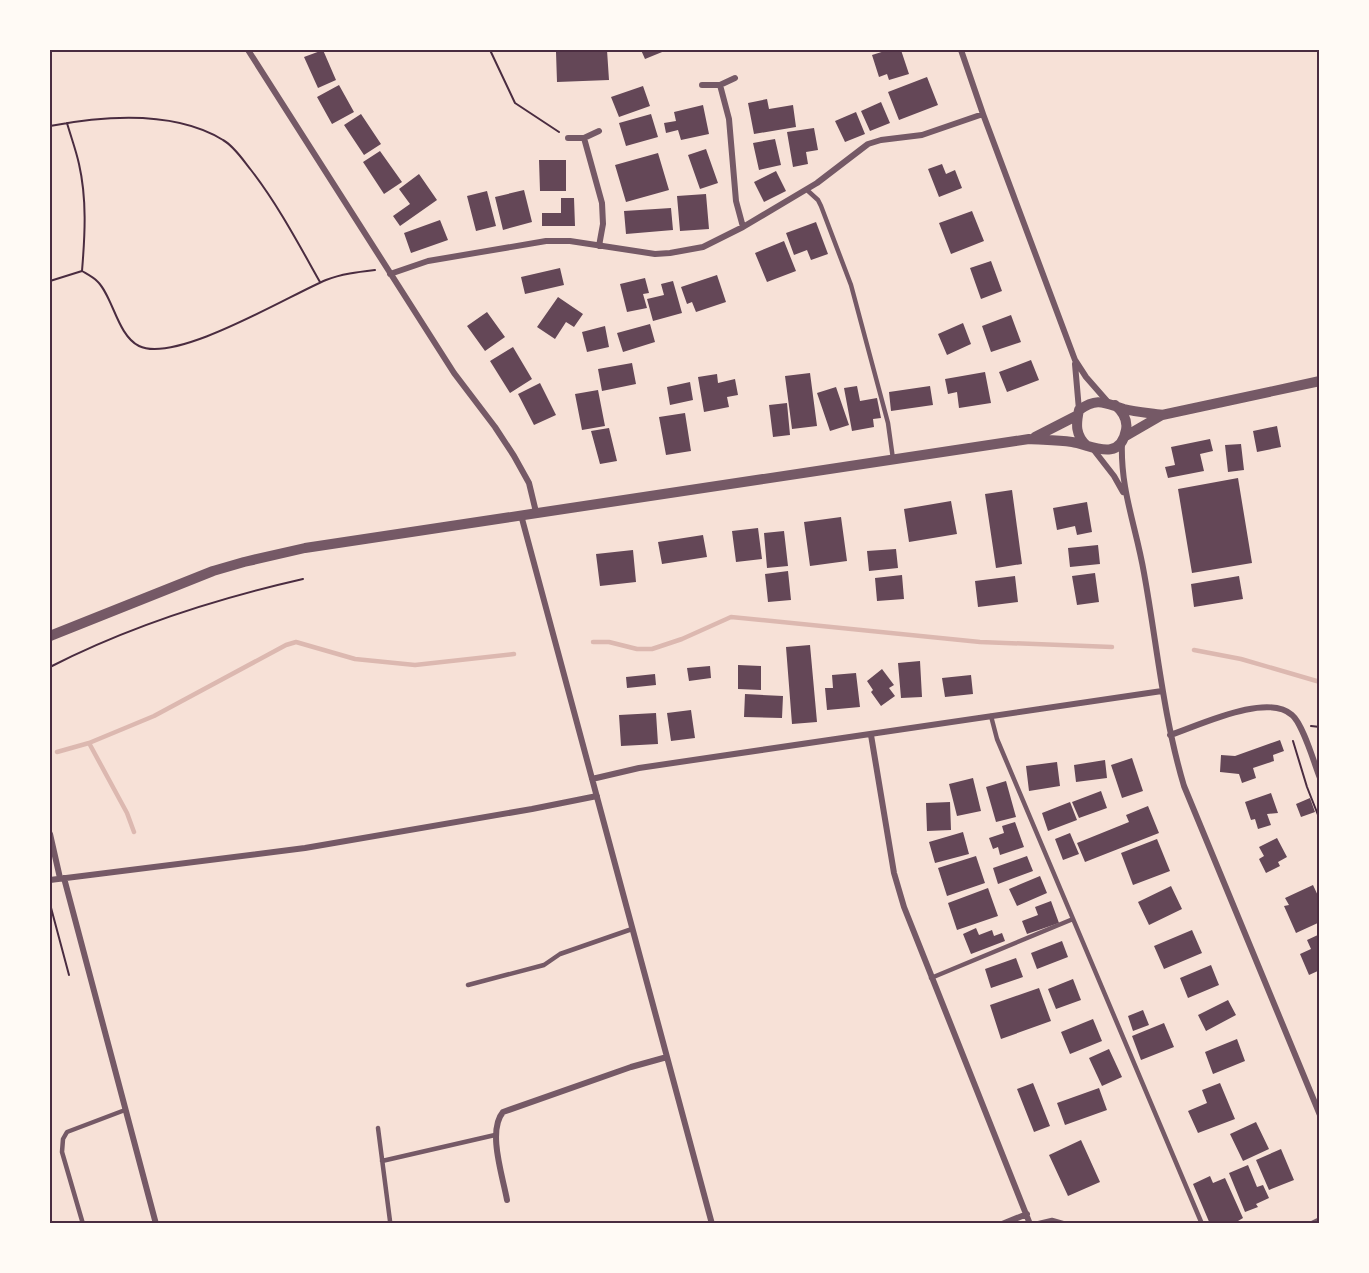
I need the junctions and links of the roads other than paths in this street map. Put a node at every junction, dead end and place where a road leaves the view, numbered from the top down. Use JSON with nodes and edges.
{"nodes":[{"id":1,"x":248,"y":50,"type":"edge"},
{"id":2,"x":961,"y":50,"type":"edge"},
{"id":3,"x":735,"y":78,"type":"dead end"},
{"id":4,"x":702,"y":85,"type":"dead end"},
{"id":5,"x":720,"y":85,"type":"junction"},
{"id":6,"x":983,"y":114,"type":"junction"},
{"id":7,"x":598,"y":131,"type":"dead end"},
{"id":8,"x":568,"y":138,"type":"road end"},
{"id":9,"x":584,"y":138,"type":"junction"},
{"id":10,"x":807,"y":190,"type":"junction"},
{"id":11,"x":743,"y":227,"type":"junction"},
{"id":12,"x":599,"y":246,"type":"junction"},
{"id":13,"x":388,"y":272,"type":"junction"},
{"id":14,"x":1075,"y":360,"type":"junction"},
{"id":15,"x":1320,"y":381,"type":"edge"},
{"id":16,"x":1112,"y":404,"type":"junction"},
{"id":17,"x":1079,"y":413,"type":"junction"},
{"id":18,"x":1162,"y":415,"type":"junction"},
{"id":19,"x":1123,"y":438,"type":"junction"},
{"id":20,"x":1029,"y":439,"type":"junction"},
{"id":21,"x":1091,"y":449,"type":"junction"},
{"id":22,"x":894,"y":459,"type":"junction"},
{"id":23,"x":1125,"y":495,"type":"junction"},
{"id":24,"x":536,"y":512,"type":"junction"},
{"id":25,"x":520,"y":515,"type":"junction"},
{"id":26,"x":50,"y":636,"type":"edge"},
{"id":27,"x":1162,"y":690,"type":"junction"},
{"id":28,"x":991,"y":716,"type":"junction"},
{"id":29,"x":871,"y":735,"type":"junction"},
{"id":30,"x":1170,"y":735,"type":"junction"},
{"id":31,"x":1320,"y":778,"type":"edge"},
{"id":32,"x":592,"y":779,"type":"junction"},
{"id":33,"x":597,"y":796,"type":"junction"},
{"id":34,"x":50,"y":834,"type":"edge"},
{"id":35,"x":62,"y":878,"type":"junction"},
{"id":36,"x":50,"y":880,"type":"edge"},
{"id":37,"x":1073,"y":919,"type":"junction"},
{"id":38,"x":632,"y":929,"type":"junction"},
{"id":39,"x":932,"y":978,"type":"junction"},
{"id":40,"x":468,"y":986,"type":"dead end"},
{"id":41,"x":667,"y":1057,"type":"junction"},
{"id":42,"x":124,"y":1110,"type":"junction"},
{"id":43,"x":1320,"y":1115,"type":"edge"},
{"id":44,"x":378,"y":1128,"type":"dead end"},
{"id":45,"x":495,"y":1135,"type":"junction"},
{"id":46,"x":382,"y":1161,"type":"junction"},
{"id":47,"x":507,"y":1200,"type":"dead end"},
{"id":48,"x":1027,"y":1214,"type":"junction"},
{"id":49,"x":1320,"y":1220,"type":"edge"},
{"id":50,"x":390,"y":1221,"type":"dead end"},
{"id":51,"x":83,"y":1224,"type":"edge"},
{"id":52,"x":156,"y":1224,"type":"edge"},
{"id":53,"x":712,"y":1224,"type":"edge"},
{"id":54,"x":1002,"y":1224,"type":"edge"},
{"id":55,"x":1030,"y":1224,"type":"edge"},
{"id":56,"x":1035,"y":1224,"type":"edge"},
{"id":57,"x":1066,"y":1224,"type":"edge"},
{"id":58,"x":1202,"y":1224,"type":"edge"},
{"id":59,"x":1312,"y":1224,"type":"edge"}],
"edges":[{"from":1,"to":13,"type":"street"},
{"from":2,"to":6,"type":"street"},
{"from":3,"to":5,"type":"street"},
{"from":4,"to":5,"type":"street"},
{"from":5,"to":11,"type":"street"},
{"from":6,"to":10,"type":"street"},
{"from":6,"to":14,"type":"street"},
{"from":7,"to":9,"type":"street"},
{"from":8,"to":9,"type":"street"},
{"from":9,"to":12,"type":"street"},
{"from":10,"to":11,"type":"street"},
{"from":10,"to":22,"type":"lane"},
{"from":11,"to":12,"type":"street"},
{"from":12,"to":13,"type":"street"},
{"from":13,"to":24,"type":"street"},
{"from":14,"to":16,"type":"street"},
{"from":14,"to":17,"type":"street"},
{"from":15,"to":18,"type":"street"},
{"from":16,"to":17,"type":"street"},
{"from":16,"to":18,"type":"street"},
{"from":16,"to":19,"type":"street"},
{"from":17,"to":20,"type":"street"},
{"from":17,"to":21,"type":"street"},
{"from":18,"to":19,"type":"street"},
{"from":19,"to":21,"type":"street"},
{"from":19,"to":23,"type":"street"},
{"from":20,"to":21,"type":"street"},
{"from":20,"to":22,"type":"street"},
{"from":21,"to":23,"type":"street"},
{"from":22,"to":24,"type":"street"},
{"from":23,"to":27,"type":"street"},
{"from":24,"to":25,"type":"street"},
{"from":25,"to":26,"type":"street"},
{"from":25,"to":32,"type":"street"},
{"from":27,"to":28,"type":"street"},
{"from":27,"to":30,"type":"street"},
{"from":28,"to":29,"type":"street"},
{"from":28,"to":37,"type":"lane"},
{"from":29,"to":32,"type":"street"},
{"from":29,"to":39,"type":"street"},
{"from":30,"to":31,"type":"street"},
{"from":30,"to":43,"type":"street"},
{"from":32,"to":33,"type":"street"},
{"from":33,"to":35,"type":"street"},
{"from":33,"to":38,"type":"street"},
{"from":34,"to":35,"type":"street"},
{"from":35,"to":36,"type":"street"},
{"from":35,"to":42,"type":"street"},
{"from":37,"to":39,"type":"lane"},
{"from":37,"to":58,"type":"lane"},
{"from":38,"to":40,"type":"lane"},
{"from":38,"to":41,"type":"street"},
{"from":39,"to":48,"type":"street"},
{"from":41,"to":45,"type":"street"},
{"from":41,"to":53,"type":"street"},
{"from":42,"to":51,"type":"lane"},
{"from":42,"to":52,"type":"street"},
{"from":44,"to":46,"type":"lane"},
{"from":45,"to":46,"type":"lane"},
{"from":45,"to":47,"type":"street"},
{"from":46,"to":50,"type":"lane"},
{"from":48,"to":54,"type":"street"},
{"from":48,"to":55,"type":"street"},
{"from":49,"to":59,"type":"street"},
{"from":56,"to":57,"type":"lane"}]}
